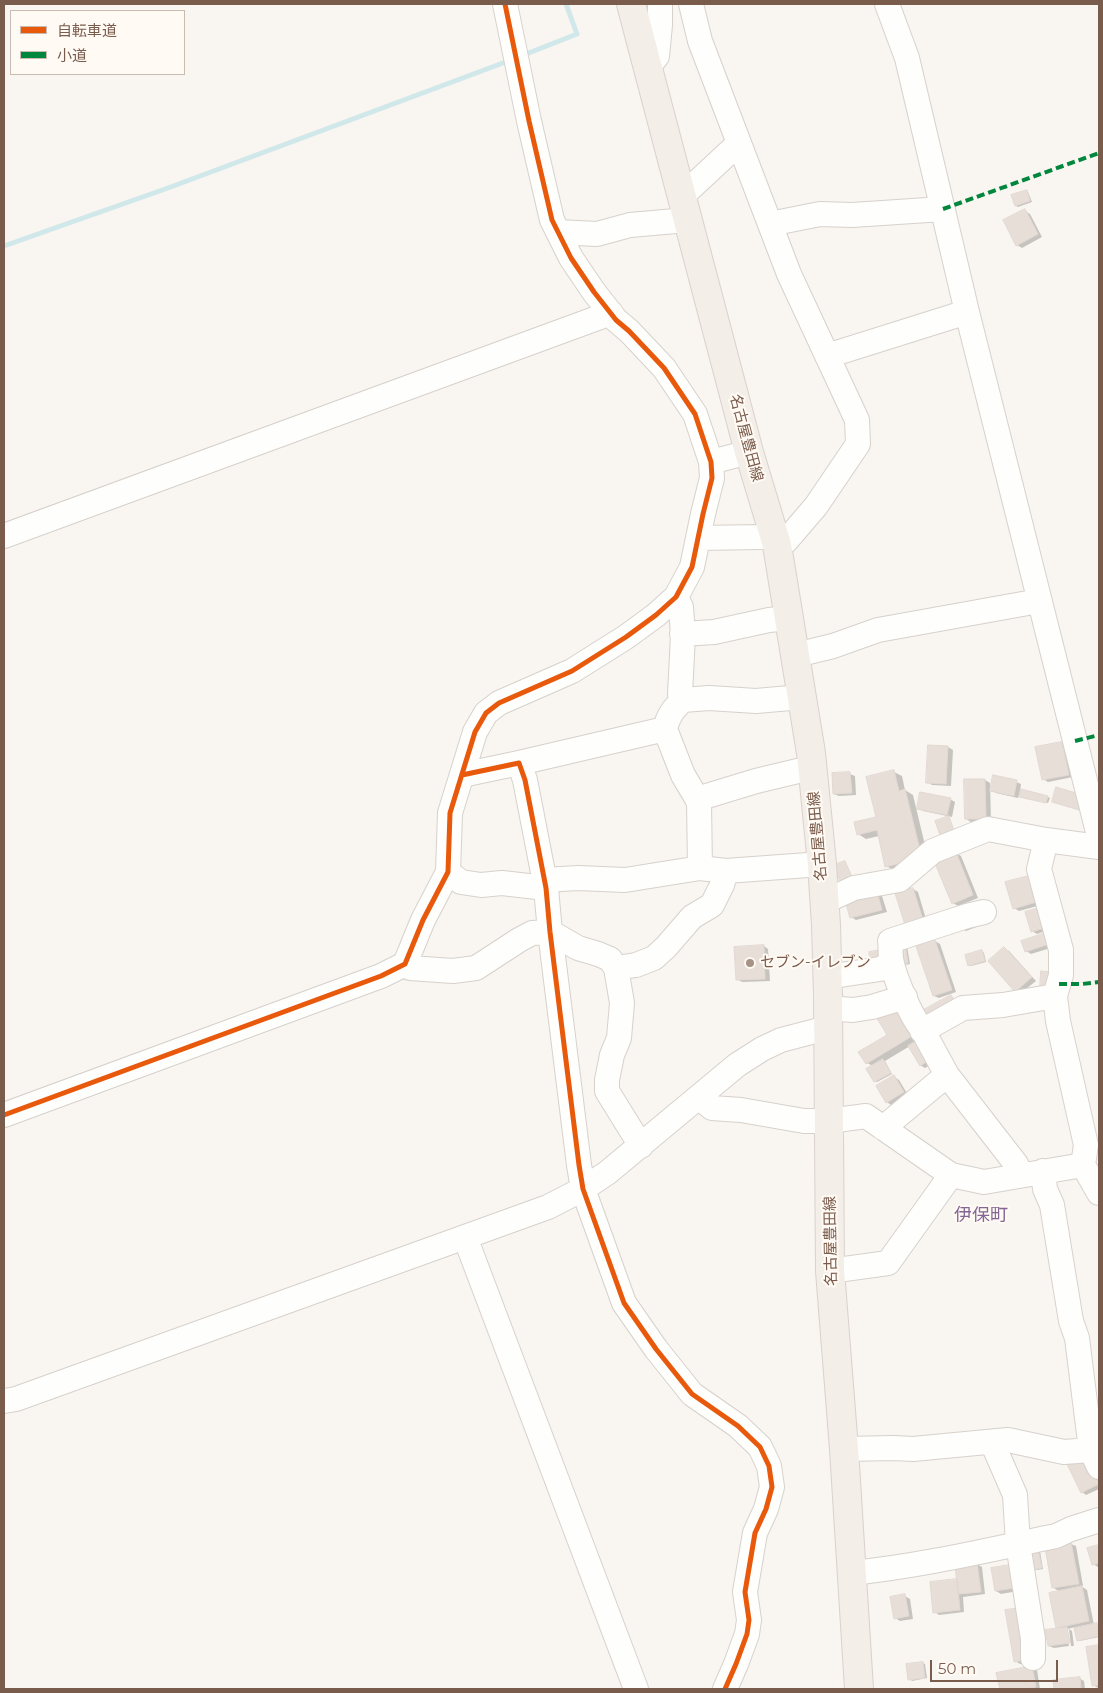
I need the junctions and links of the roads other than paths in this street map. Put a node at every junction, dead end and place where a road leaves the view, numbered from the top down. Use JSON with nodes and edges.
{"nodes":[{"id":1,"x":506,"y":4,"type":"edge"},
{"id":2,"x":631,"y":4,"type":"edge"},
{"id":3,"x":660,"y":4,"type":"edge"},
{"id":4,"x":691,"y":4,"type":"edge"},
{"id":5,"x":887,"y":4,"type":"edge"},
{"id":6,"x":647,"y":69,"type":"junction"},
{"id":7,"x":738,"y":144,"type":"junction"},
{"id":8,"x":684,"y":209,"type":"junction"},
{"id":9,"x":943,"y":209,"type":"junction"},
{"id":10,"x":770,"y":224,"type":"junction"},
{"id":11,"x":558,"y":232,"type":"junction"},
{"id":12,"x":967,"y":312,"type":"junction"},
{"id":13,"x":611,"y":313,"type":"junction"},
{"id":14,"x":827,"y":356,"type":"junction"},
{"id":15,"x":749,"y":452,"type":"junction"},
{"id":16,"x":711,"y":462,"type":"junction"},
{"id":17,"x":4,"y":536,"type":"edge"},
{"id":18,"x":698,"y":538,"type":"junction"},
{"id":19,"x":775,"y":540,"type":"junction"},
{"id":20,"x":676,"y":597,"type":"junction"},
{"id":21,"x":1039,"y":601,"type":"junction"},
{"id":22,"x":790,"y":618,"type":"junction"},
{"id":23,"x":682,"y":634,"type":"junction"},
{"id":24,"x":796,"y":656,"type":"junction"},
{"id":25,"x":802,"y":697,"type":"junction"},
{"id":26,"x":683,"y":700,"type":"junction"},
{"id":27,"x":665,"y":730,"type":"junction"},
{"id":28,"x":519,"y":763,"type":"junction"},
{"id":29,"x":812,"y":771,"type":"junction"},
{"id":30,"x":462,"y":775,"type":"junction"},
{"id":31,"x":697,"y":799,"type":"junction"},
{"id":32,"x":1099,"y":836,"type":"edge"},
{"id":33,"x":1046,"y":840,"type":"junction"},
{"id":34,"x":1099,"y":847,"type":"edge"},
{"id":35,"x":822,"y":864,"type":"junction"},
{"id":36,"x":700,"y":868,"type":"junction"},
{"id":37,"x":726,"y":871,"type":"junction"},
{"id":38,"x":448,"y":872,"type":"junction"},
{"id":39,"x":545,"y":884,"type":"junction"},
{"id":40,"x":824,"y":902,"type":"junction"},
{"id":41,"x":984,"y":912,"type":"dead end"},
{"id":42,"x":550,"y":932,"type":"junction"},
{"id":43,"x":892,"y":963,"type":"junction"},
{"id":44,"x":405,"y":964,"type":"junction"},
{"id":45,"x":616,"y":968,"type":"junction"},
{"id":46,"x":827,"y":977,"type":"junction"},
{"id":47,"x":1055,"y":996,"type":"junction"},
{"id":48,"x":905,"y":997,"type":"junction"},
{"id":49,"x":827,"y":1018,"type":"junction"},
{"id":50,"x":922,"y":1031,"type":"junction"},
{"id":51,"x":947,"y":1075,"type":"junction"},
{"id":52,"x":699,"y":1097,"type":"junction"},
{"id":53,"x":4,"y":1115,"type":"edge"},
{"id":54,"x":829,"y":1121,"type":"junction"},
{"id":55,"x":883,"y":1128,"type":"junction"},
{"id":56,"x":640,"y":1146,"type":"junction"},
{"id":57,"x":1083,"y":1165,"type":"junction"},
{"id":58,"x":1032,"y":1173,"type":"junction"},
{"id":59,"x":951,"y":1175,"type":"junction"},
{"id":60,"x":584,"y":1189,"type":"junction"},
{"id":61,"x":1099,"y":1193,"type":"edge"},
{"id":62,"x":465,"y":1237,"type":"junction"},
{"id":63,"x":830,"y":1271,"type":"junction"},
{"id":64,"x":4,"y":1401,"type":"edge"},
{"id":65,"x":992,"y":1442,"type":"junction"},
{"id":66,"x":844,"y":1449,"type":"junction"},
{"id":67,"x":1095,"y":1458,"type":"edge"},
{"id":68,"x":1099,"y":1520,"type":"edge"},
{"id":69,"x":1018,"y":1544,"type":"junction"},
{"id":70,"x":852,"y":1573,"type":"junction"},
{"id":71,"x":1033,"y":1658,"type":"dead end"},
{"id":72,"x":636,"y":1689,"type":"edge"},
{"id":73,"x":725,"y":1689,"type":"edge"},
{"id":74,"x":859,"y":1689,"type":"edge"}],
"edges":[{"from":1,"to":11,"type":"street"},
{"from":2,"to":6,"type":"main road","name":"名古屋豊田線"},
{"from":3,"to":6,"type":"street"},
{"from":4,"to":7,"type":"street"},
{"from":5,"to":9,"type":"street"},
{"from":6,"to":8,"type":"main road","name":"名古屋豊田線"},
{"from":7,"to":8,"type":"street"},
{"from":7,"to":10,"type":"street"},
{"from":8,"to":11,"type":"street"},
{"from":8,"to":15,"type":"main road","name":"名古屋豊田線"},
{"from":9,"to":10,"type":"street"},
{"from":9,"to":12,"type":"street"},
{"from":10,"to":14,"type":"street"},
{"from":11,"to":13,"type":"street"},
{"from":12,"to":14,"type":"street"},
{"from":12,"to":21,"type":"street"},
{"from":13,"to":16,"type":"street"},
{"from":13,"to":17,"type":"street"},
{"from":14,"to":19,"type":"street"},
{"from":15,"to":16,"type":"street"},
{"from":15,"to":19,"type":"main road","name":"名古屋豊田線"},
{"from":16,"to":18,"type":"street"},
{"from":18,"to":19,"type":"street"},
{"from":18,"to":20,"type":"street"},
{"from":19,"to":22,"type":"main road","name":"名古屋豊田線"},
{"from":20,"to":23,"type":"street"},
{"from":20,"to":30,"type":"street"},
{"from":21,"to":24,"type":"street"},
{"from":21,"to":32,"type":"street"},
{"from":22,"to":23,"type":"street"},
{"from":22,"to":24,"type":"main road","name":"名古屋豊田線"},
{"from":23,"to":26,"type":"street"},
{"from":24,"to":25,"type":"main road","name":"名古屋豊田線"},
{"from":25,"to":26,"type":"street"},
{"from":25,"to":29,"type":"main road","name":"名古屋豊田線"},
{"from":26,"to":27,"type":"street"},
{"from":27,"to":28,"type":"street"},
{"from":27,"to":31,"type":"street"},
{"from":28,"to":30,"type":"street"},
{"from":28,"to":39,"type":"street"},
{"from":29,"to":31,"type":"street"},
{"from":29,"to":35,"type":"main road","name":"名古屋豊田線"},
{"from":30,"to":38,"type":"street"},
{"from":31,"to":36,"type":"street"},
{"from":33,"to":34,"type":"street"},
{"from":33,"to":40,"type":"street"},
{"from":33,"to":47,"type":"street"},
{"from":35,"to":37,"type":"street"},
{"from":35,"to":40,"type":"main road","name":"名古屋豊田線"},
{"from":36,"to":37,"type":"street"},
{"from":36,"to":39,"type":"street"},
{"from":37,"to":45,"type":"street"},
{"from":38,"to":39,"type":"street"},
{"from":38,"to":44,"type":"street"},
{"from":39,"to":42,"type":"street"},
{"from":40,"to":46,"type":"main road","name":"名古屋豊田線"},
{"from":41,"to":43,"type":"street"},
{"from":42,"to":44,"type":"street"},
{"from":42,"to":45,"type":"street"},
{"from":42,"to":60,"type":"street"},
{"from":43,"to":46,"type":"street"},
{"from":43,"to":48,"type":"street"},
{"from":44,"to":53,"type":"street"},
{"from":45,"to":56,"type":"street"},
{"from":46,"to":49,"type":"main road","name":"名古屋豊田線"},
{"from":47,"to":50,"type":"street"},
{"from":47,"to":57,"type":"street"},
{"from":48,"to":49,"type":"street"},
{"from":48,"to":50,"type":"street"},
{"from":49,"to":52,"type":"street"},
{"from":49,"to":54,"type":"main road","name":"名古屋豊田線"},
{"from":50,"to":51,"type":"street"},
{"from":51,"to":55,"type":"street"},
{"from":51,"to":58,"type":"street"},
{"from":52,"to":54,"type":"street"},
{"from":52,"to":56,"type":"street"},
{"from":54,"to":55,"type":"street"},
{"from":54,"to":63,"type":"main road","name":"名古屋豊田線"},
{"from":55,"to":59,"type":"street"},
{"from":56,"to":60,"type":"street"},
{"from":57,"to":58,"type":"street"},
{"from":57,"to":61,"type":"street"},
{"from":58,"to":59,"type":"street"},
{"from":58,"to":67,"type":"street"},
{"from":59,"to":63,"type":"street"},
{"from":60,"to":62,"type":"street"},
{"from":60,"to":73,"type":"street"},
{"from":62,"to":64,"type":"street"},
{"from":62,"to":72,"type":"street"},
{"from":63,"to":66,"type":"main road","name":"名古屋豊田線"},
{"from":65,"to":66,"type":"street"},
{"from":65,"to":67,"type":"street"},
{"from":65,"to":69,"type":"street"},
{"from":66,"to":70,"type":"main road","name":"名古屋豊田線"},
{"from":68,"to":69,"type":"street"},
{"from":69,"to":70,"type":"street"},
{"from":69,"to":71,"type":"street"},
{"from":70,"to":74,"type":"main road","name":"名古屋豊田線"}]}
